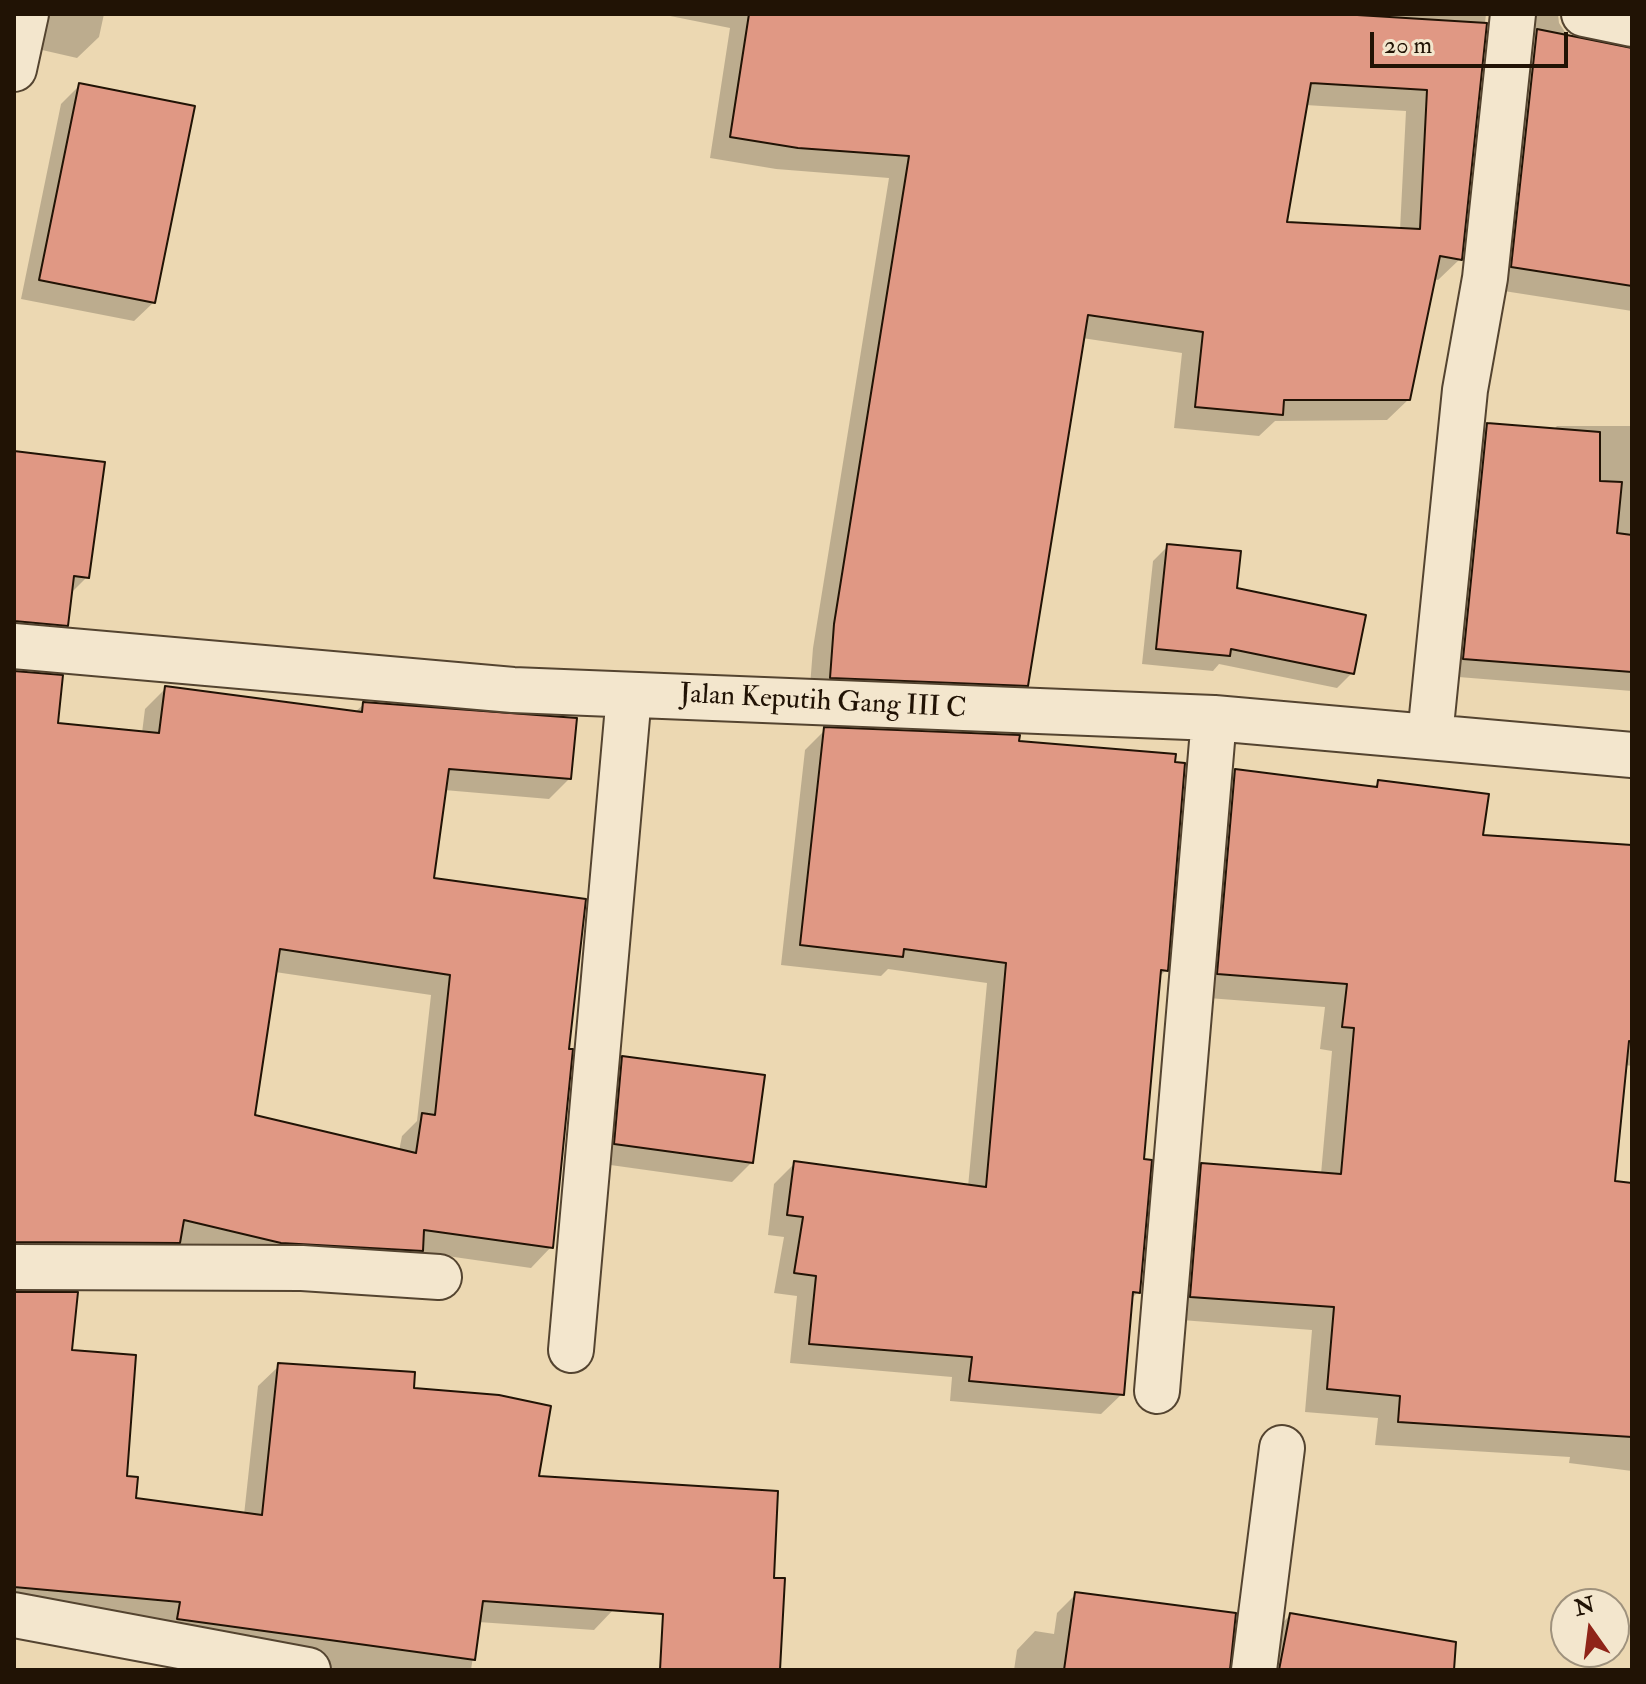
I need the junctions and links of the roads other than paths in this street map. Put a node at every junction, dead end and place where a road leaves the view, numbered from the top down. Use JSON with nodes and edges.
{"nodes":[{"id":1,"x":26,"y":14,"type":"edge"},
{"id":2,"x":1513,"y":14,"type":"edge"},
{"id":3,"x":1584,"y":14,"type":"edge"},
{"id":4,"x":1632,"y":24,"type":"edge"},
{"id":5,"x":14,"y":69,"type":"edge"},
{"id":6,"x":14,"y":646,"type":"edge"},
{"id":7,"x":629,"y":695,"type":"junction"},
{"id":8,"x":1214,"y":718,"type":"junction"},
{"id":9,"x":1430,"y":736,"type":"junction"},
{"id":10,"x":1632,"y":755,"type":"edge"},
{"id":11,"x":14,"y":1267,"type":"edge"},
{"id":12,"x":439,"y":1277,"type":"dead end"},
{"id":13,"x":571,"y":1350,"type":"dead end"},
{"id":14,"x":1157,"y":1391,"type":"dead end"},
{"id":15,"x":1282,"y":1448,"type":"dead end"},
{"id":16,"x":14,"y":1615,"type":"edge"},
{"id":17,"x":308,"y":1670,"type":"edge"},
{"id":18,"x":1254,"y":1670,"type":"edge"}],
"edges":[{"from":1,"to":5,"type":"street"},
{"from":2,"to":9,"type":"street"},
{"from":3,"to":4,"type":"street"},
{"from":6,"to":7,"type":"street","name":"Jalan Keputih Gang III C"},
{"from":7,"to":8,"type":"street","name":"Jalan Keputih Gang III C"},
{"from":7,"to":13,"type":"street"},
{"from":8,"to":9,"type":"street","name":"Jalan Keputih Gang III C"},
{"from":8,"to":14,"type":"street"},
{"from":9,"to":10,"type":"street","name":"Jalan Keputih Gang III C"},
{"from":11,"to":12,"type":"street"},
{"from":15,"to":18,"type":"street"},
{"from":16,"to":17,"type":"street"}]}
